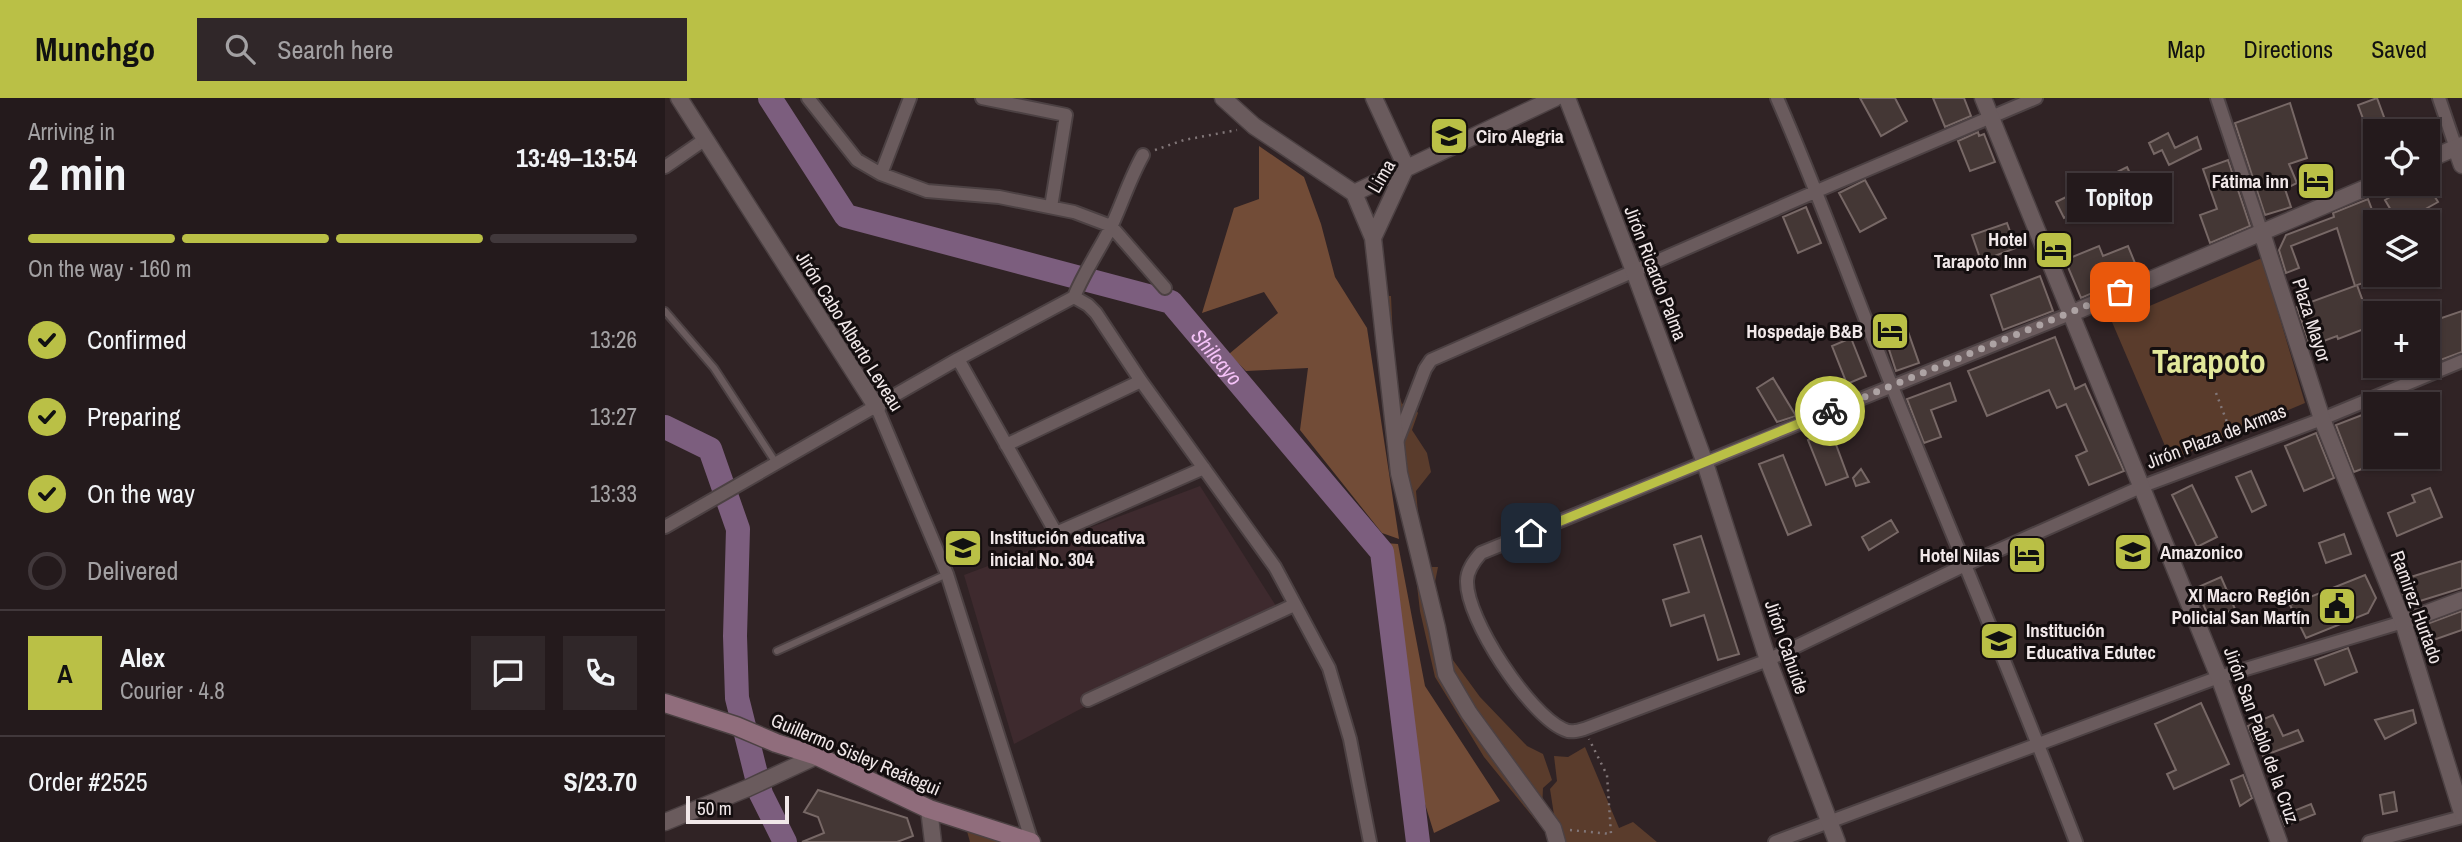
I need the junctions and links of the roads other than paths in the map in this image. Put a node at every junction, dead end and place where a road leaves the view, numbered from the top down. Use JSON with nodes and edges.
{"nodes":[{"id":1,"x":679,"y":98,"type":"edge"},
{"id":2,"x":807,"y":98,"type":"edge"},
{"id":3,"x":910,"y":98,"type":"edge"},
{"id":4,"x":982,"y":98,"type":"edge"},
{"id":5,"x":1223,"y":98,"type":"edge"},
{"id":6,"x":1374,"y":98,"type":"edge"},
{"id":7,"x":1555,"y":98,"type":"edge"},
{"id":8,"x":1567,"y":98,"type":"edge"},
{"id":9,"x":1777,"y":98,"type":"edge"},
{"id":10,"x":1983,"y":98,"type":"edge"},
{"id":11,"x":2036,"y":98,"type":"edge"},
{"id":12,"x":2217,"y":98,"type":"edge"},
{"id":13,"x":2439,"y":98,"type":"edge"},
{"id":14,"x":1991,"y":118,"type":"junction"},
{"id":15,"x":704,"y":140,"type":"junction"},
{"id":16,"x":2459,"y":146,"type":"edge"},
{"id":17,"x":2440,"y":154,"type":"edge"},
{"id":18,"x":1143,"y":155,"type":"road end"},
{"id":19,"x":2462,"y":165,"type":"edge"},
{"id":20,"x":665,"y":167,"type":"edge"},
{"id":21,"x":1406,"y":167,"type":"junction"},
{"id":22,"x":881,"y":174,"type":"junction"},
{"id":23,"x":2363,"y":189,"type":"edge"},
{"id":24,"x":1817,"y":191,"type":"junction"},
{"id":25,"x":1354,"y":193,"type":"junction"},
{"id":26,"x":1052,"y":207,"type":"junction"},
{"id":27,"x":1108,"y":231,"type":"junction"},
{"id":28,"x":2262,"y":233,"type":"junction"},
{"id":29,"x":1373,"y":238,"type":"junction"},
{"id":30,"x":1634,"y":271,"type":"junction"},
{"id":31,"x":1165,"y":288,"type":"dead end"},
{"id":32,"x":1074,"y":297,"type":"junction"},
{"id":33,"x":665,"y":311,"type":"edge"},
{"id":34,"x":2070,"y":314,"type":"junction"},
{"id":35,"x":958,"y":359,"type":"junction"},
{"id":36,"x":2462,"y":361,"type":"edge"},
{"id":37,"x":1141,"y":381,"type":"junction"},
{"id":38,"x":1891,"y":386,"type":"junction"},
{"id":39,"x":877,"y":408,"type":"junction"},
{"id":40,"x":2322,"y":419,"type":"junction"},
{"id":41,"x":1006,"y":445,"type":"junction"},
{"id":42,"x":1396,"y":445,"type":"junction"},
{"id":43,"x":776,"y":463,"type":"junction"},
{"id":44,"x":1705,"y":463,"type":"junction"},
{"id":45,"x":1204,"y":468,"type":"junction"},
{"id":46,"x":2143,"y":486,"type":"junction"},
{"id":47,"x":665,"y":527,"type":"edge"},
{"id":48,"x":1965,"y":565,"type":"junction"},
{"id":49,"x":947,"y":574,"type":"junction"},
{"id":50,"x":2462,"y":600,"type":"edge"},
{"id":51,"x":1294,"y":605,"type":"junction"},
{"id":52,"x":2403,"y":622,"type":"junction"},
{"id":53,"x":777,"y":652,"type":"dead end"},
{"id":54,"x":1768,"y":660,"type":"junction"},
{"id":55,"x":2219,"y":677,"type":"junction"},
{"id":56,"x":1088,"y":699,"type":"dead end"},
{"id":57,"x":665,"y":703,"type":"edge"},
{"id":58,"x":2039,"y":745,"type":"junction"},
{"id":59,"x":817,"y":756,"type":"junction"},
{"id":60,"x":929,"y":809,"type":"junction"},
{"id":61,"x":2462,"y":815,"type":"edge"},
{"id":62,"x":665,"y":822,"type":"edge"},
{"id":63,"x":1829,"y":822,"type":"junction"},
{"id":64,"x":1555,"y":835,"type":"edge"},
{"id":65,"x":933,"y":842,"type":"edge"},
{"id":66,"x":1032,"y":842,"type":"edge"},
{"id":67,"x":1370,"y":842,"type":"edge"},
{"id":68,"x":1775,"y":842,"type":"edge"},
{"id":69,"x":1837,"y":842,"type":"edge"},
{"id":70,"x":2076,"y":842,"type":"edge"},
{"id":71,"x":2279,"y":842,"type":"edge"},
{"id":72,"x":2369,"y":842,"type":"edge"}],
"edges":[{"from":1,"to":15,"type":"street","name":"Jirón Cabo Alberto Leveau"},
{"from":2,"to":22,"type":"street"},
{"from":3,"to":22,"type":"street"},
{"from":4,"to":26,"type":"street"},
{"from":5,"to":25,"type":"street"},
{"from":6,"to":21,"type":"street"},
{"from":7,"to":21,"type":"street","name":"Lima"},
{"from":8,"to":30,"type":"street","name":"Jirón Ricardo Palma"},
{"from":9,"to":24,"type":"street"},
{"from":10,"to":14,"type":"street","name":"Jirón Plaza de Armas"},
{"from":11,"to":14,"type":"street"},
{"from":12,"to":28,"type":"street"},
{"from":13,"to":16,"type":"street"},
{"from":14,"to":24,"type":"street"},
{"from":14,"to":34,"type":"street","name":"Jirón Plaza de Armas"},
{"from":15,"to":20,"type":"street"},
{"from":15,"to":39,"type":"street","name":"Jirón Cabo Alberto Leveau"},
{"from":16,"to":17,"type":"street"},
{"from":16,"to":19,"type":"street"},
{"from":18,"to":27,"type":"street"},
{"from":21,"to":25,"type":"street"},
{"from":21,"to":29,"type":"street","name":"Lima"},
{"from":22,"to":26,"type":"street"},
{"from":23,"to":28,"type":"street"},
{"from":24,"to":30,"type":"street"},
{"from":24,"to":38,"type":"street"},
{"from":25,"to":29,"type":"street"},
{"from":26,"to":27,"type":"street"},
{"from":27,"to":31,"type":"street"},
{"from":27,"to":32,"type":"street"},
{"from":28,"to":34,"type":"street"},
{"from":28,"to":40,"type":"street","name":"Plaza Mayor"},
{"from":29,"to":42,"type":"street"},
{"from":30,"to":42,"type":"street"},
{"from":30,"to":44,"type":"street","name":"Jirón Ricardo Palma"},
{"from":32,"to":35,"type":"street"},
{"from":32,"to":37,"type":"street"},
{"from":33,"to":43,"type":"lane"},
{"from":34,"to":38,"type":"street"},
{"from":34,"to":46,"type":"street","name":"Jirón Plaza de Armas"},
{"from":35,"to":39,"type":"street"},
{"from":35,"to":41,"type":"street"},
{"from":36,"to":40,"type":"street","name":"Jirón Plaza de Armas"},
{"from":37,"to":41,"type":"street"},
{"from":37,"to":45,"type":"street"},
{"from":38,"to":44,"type":"street"},
{"from":38,"to":48,"type":"street"},
{"from":39,"to":43,"type":"street"},
{"from":39,"to":49,"type":"street","name":"Jirón Cabo Alberto Leveau"},
{"from":40,"to":46,"type":"street","name":"Jirón Plaza de Armas"},
{"from":40,"to":52,"type":"street","name":"Ramirez Hurtado"},
{"from":41,"to":45,"type":"street"},
{"from":42,"to":64,"type":"street"},
{"from":43,"to":47,"type":"street"},
{"from":44,"to":54,"type":"street","name":"Jirón Cahuide"},
{"from":44,"to":54,"type":"street"},
{"from":45,"to":51,"type":"street"},
{"from":46,"to":48,"type":"street"},
{"from":46,"to":55,"type":"street","name":"Jirón San Pablo de la Cruz"},
{"from":48,"to":54,"type":"street"},
{"from":48,"to":58,"type":"street"},
{"from":49,"to":53,"type":"lane"},
{"from":49,"to":66,"type":"street","name":"Jirón Cabo Alberto Leveau"},
{"from":50,"to":52,"type":"street"},
{"from":51,"to":56,"type":"street"},
{"from":51,"to":67,"type":"street"},
{"from":52,"to":55,"type":"street"},
{"from":52,"to":61,"type":"street","name":"Ramirez Hurtado"},
{"from":54,"to":63,"type":"street","name":"Jirón Cahuide"},
{"from":55,"to":58,"type":"street"},
{"from":55,"to":71,"type":"street","name":"Jirón San Pablo de la Cruz"},
{"from":57,"to":59,"type":"main road","name":"Guillermo Sisley Reátegui"},
{"from":58,"to":63,"type":"street"},
{"from":58,"to":70,"type":"street"},
{"from":59,"to":60,"type":"main road","name":"Guillermo Sisley Reátegui"},
{"from":59,"to":62,"type":"street"},
{"from":60,"to":65,"type":"street"},
{"from":60,"to":66,"type":"main road","name":"Guillermo Sisley Reátegui"},
{"from":61,"to":72,"type":"street"},
{"from":63,"to":68,"type":"street"},
{"from":63,"to":69,"type":"street","name":"Jirón Cahuide"}]}
